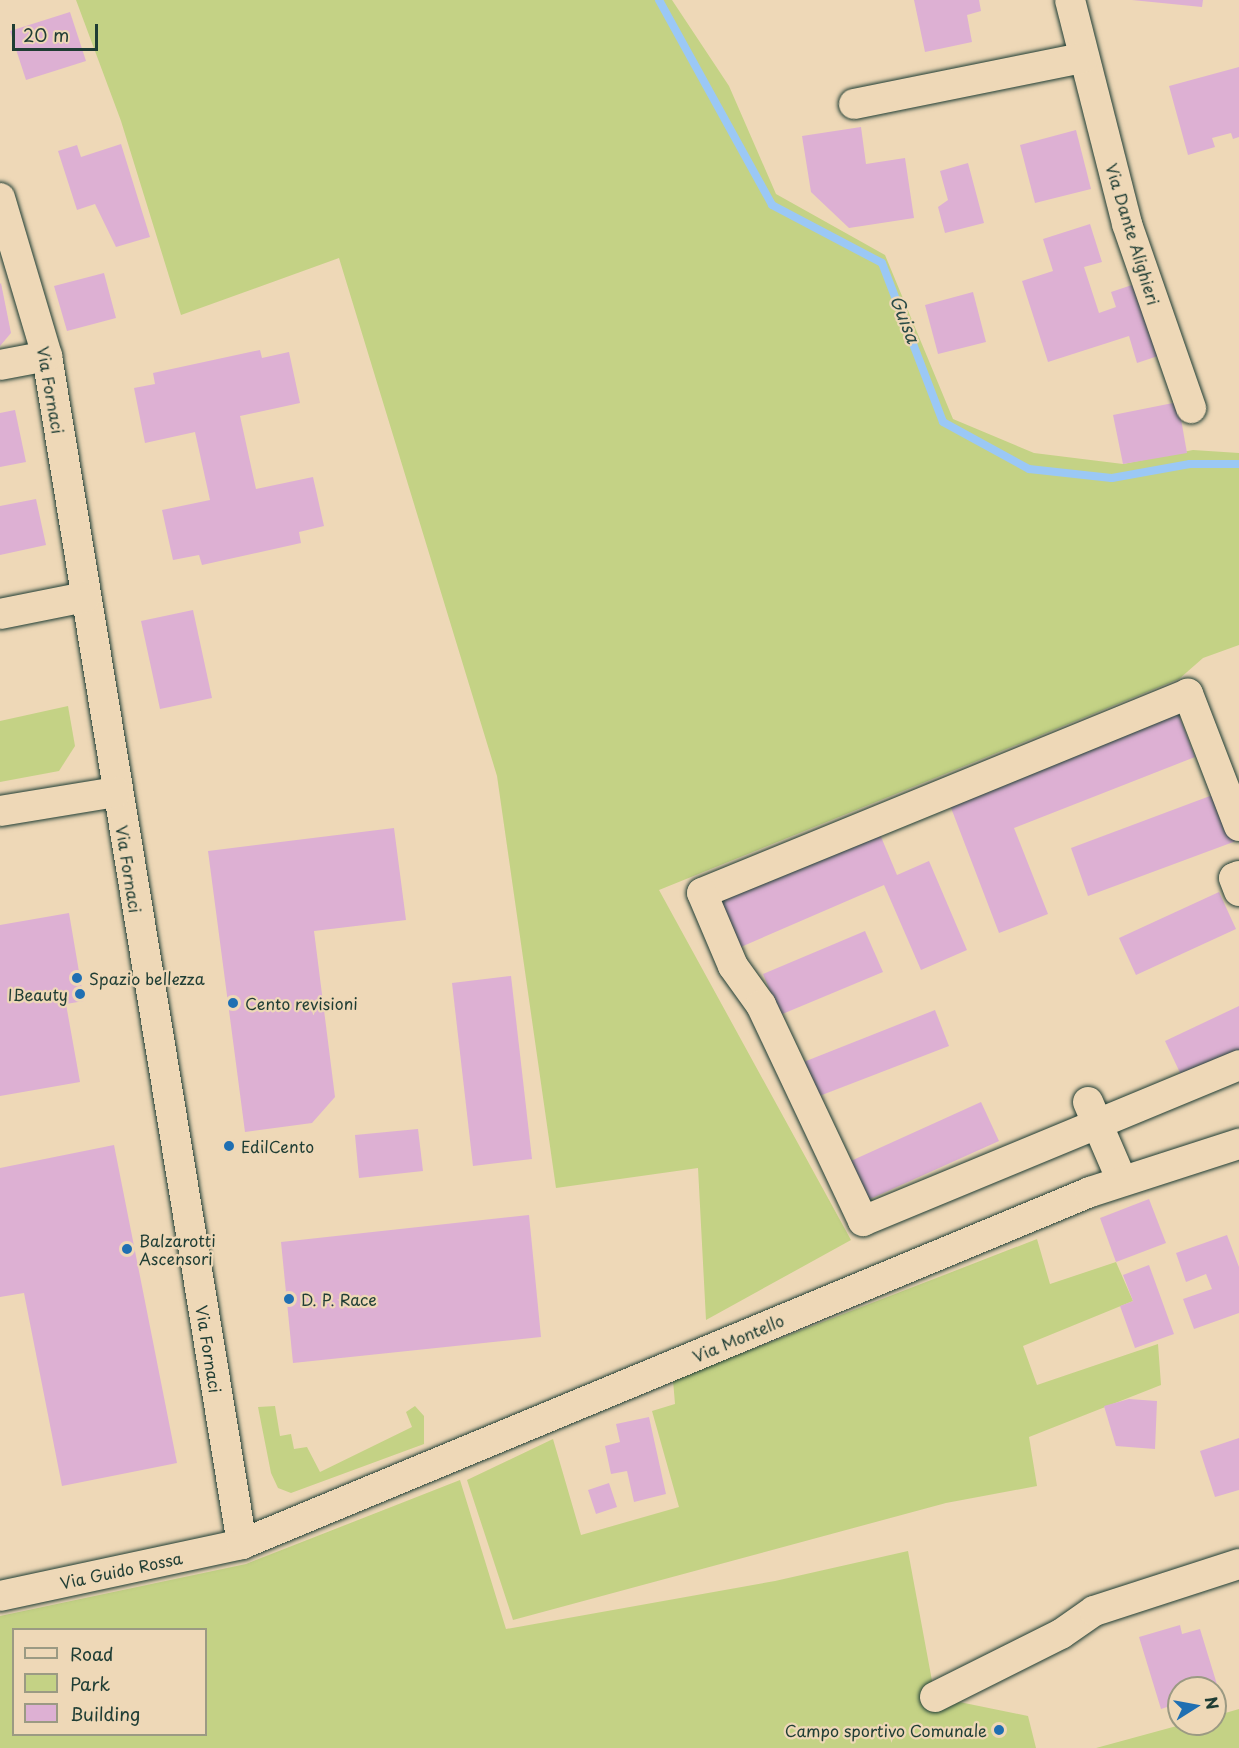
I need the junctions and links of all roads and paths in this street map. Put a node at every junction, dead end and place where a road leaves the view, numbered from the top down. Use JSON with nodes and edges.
{"nodes":[{"id":1,"x":1070,"y":0,"type":"edge"},
{"id":2,"x":1083,"y":58,"type":"junction"},
{"id":3,"x":854,"y":104,"type":"dead end"},
{"id":4,"x":0,"y":198,"type":"edge"},
{"id":5,"x":47,"y":356,"type":"junction"},
{"id":6,"x":0,"y":365,"type":"edge"},
{"id":7,"x":1191,"y":408,"type":"dead end"},
{"id":8,"x":85,"y":597,"type":"junction"},
{"id":9,"x":0,"y":614,"type":"edge"},
{"id":10,"x":116,"y":792,"type":"junction"},
{"id":11,"x":0,"y":811,"type":"edge"},
{"id":12,"x":1239,"y":826,"type":"edge"},
{"id":13,"x":1239,"y":876,"type":"edge"},
{"id":14,"x":1239,"y":891,"type":"edge"},
{"id":15,"x":1239,"y":1065,"type":"edge"},
{"id":16,"x":1093,"y":1113,"type":"junction"},
{"id":17,"x":1239,"y":1144,"type":"edge"},
{"id":18,"x":1122,"y":1181,"type":"junction"},
{"id":19,"x":242,"y":1544,"type":"junction"},
{"id":20,"x":1239,"y":1564,"type":"edge"},
{"id":21,"x":0,"y":1596,"type":"edge"},
{"id":22,"x":935,"y":1697,"type":"dead end"}],
"edges":[{"from":1,"to":2,"type":"street","name":"Via Dante Alighieri"},
{"from":2,"to":3,"type":"street"},
{"from":2,"to":7,"type":"street","name":"Via Dante Alighieri"},
{"from":4,"to":5,"type":"street","name":"Via Fornaci"},
{"from":5,"to":6,"type":"street"},
{"from":5,"to":8,"type":"street","name":"Via Fornaci"},
{"from":8,"to":9,"type":"street"},
{"from":8,"to":10,"type":"street","name":"Via Fornaci"},
{"from":10,"to":11,"type":"street"},
{"from":10,"to":19,"type":"street","name":"Via Fornaci"},
{"from":12,"to":16,"type":"street"},
{"from":13,"to":14,"type":"street"},
{"from":15,"to":16,"type":"street"},
{"from":16,"to":18,"type":"street"},
{"from":17,"to":18,"type":"street","name":"Via Montello"},
{"from":18,"to":19,"type":"street","name":"Via Montello"},
{"from":19,"to":21,"type":"street","name":"Via Guido Rossa"},
{"from":20,"to":22,"type":"street"}]}
